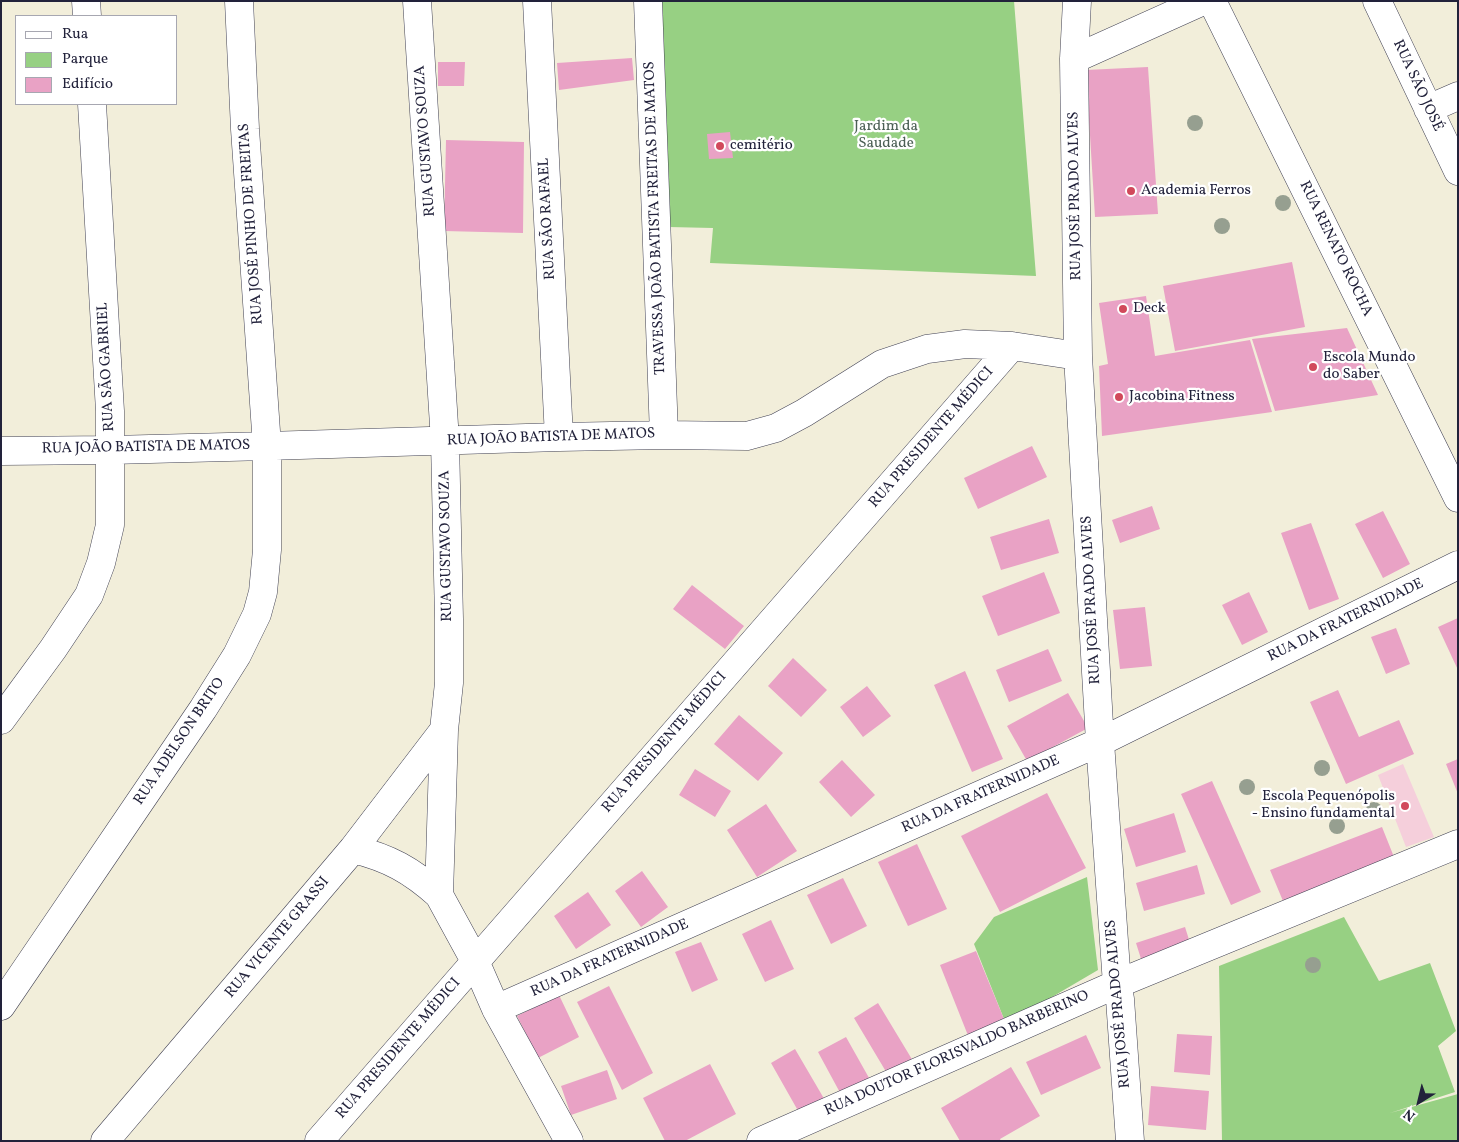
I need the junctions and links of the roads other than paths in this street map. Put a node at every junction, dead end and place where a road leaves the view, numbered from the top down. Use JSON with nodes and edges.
{"nodes":[{"id":1,"x":86,"y":1,"type":"edge"},
{"id":2,"x":239,"y":1,"type":"edge"},
{"id":3,"x":417,"y":1,"type":"edge"},
{"id":4,"x":538,"y":1,"type":"edge"},
{"id":5,"x":648,"y":1,"type":"edge"},
{"id":6,"x":1077,"y":1,"type":"edge"},
{"id":7,"x":1203,"y":1,"type":"edge"},
{"id":8,"x":1212,"y":1,"type":"edge"},
{"id":9,"x":1377,"y":1,"type":"edge"},
{"id":10,"x":87,"y":15,"type":"edge"},
{"id":11,"x":1074,"y":59,"type":"junction"},
{"id":12,"x":1458,"y":96,"type":"edge"},
{"id":13,"x":92,"y":105,"type":"edge"},
{"id":14,"x":1428,"y":109,"type":"junction"},
{"id":15,"x":1458,"y":171,"type":"edge"},
{"id":16,"x":1012,"y":346,"type":"junction"},
{"id":17,"x":1078,"y":356,"type":"junction"},
{"id":18,"x":664,"y":435,"type":"junction"},
{"id":19,"x":559,"y":437,"type":"junction"},
{"id":20,"x":445,"y":441,"type":"junction"},
{"id":21,"x":268,"y":446,"type":"junction"},
{"id":22,"x":111,"y":450,"type":"junction"},
{"id":23,"x":1,"y":451,"type":"edge"},
{"id":24,"x":1458,"y":498,"type":"edge"},
{"id":25,"x":1458,"y":565,"type":"edge"},
{"id":26,"x":1,"y":720,"type":"edge"},
{"id":27,"x":444,"y":730,"type":"junction"},
{"id":28,"x":1100,"y":742,"type":"junction"},
{"id":29,"x":1458,"y":844,"type":"edge"},
{"id":30,"x":353,"y":849,"type":"junction"},
{"id":31,"x":439,"y":895,"type":"junction"},
{"id":32,"x":475,"y":961,"type":"junction"},
{"id":33,"x":1117,"y":984,"type":"junction"},
{"id":34,"x":1,"y":1006,"type":"edge"},
{"id":35,"x":496,"y":1009,"type":"junction"},
{"id":36,"x":105,"y":1141,"type":"edge"},
{"id":37,"x":319,"y":1141,"type":"edge"},
{"id":38,"x":569,"y":1141,"type":"edge"},
{"id":39,"x":761,"y":1141,"type":"edge"},
{"id":40,"x":1130,"y":1141,"type":"edge"}],
"edges":[{"from":1,"to":10,"type":"street"},
{"from":2,"to":21,"type":"street","name":"RUA JOSÉ PINHO DE FREITAS"},
{"from":3,"to":20,"type":"street","name":"RUA GUSTAVO SOUZA"},
{"from":4,"to":19,"type":"street","name":"RUA SÃO RAFAEL"},
{"from":5,"to":18,"type":"street","name":"TRAVESSA JOÃO BATISTA FREITAS DE MATOS"},
{"from":6,"to":11,"type":"street","name":"RUA JOSÉ PRADO ALVES"},
{"from":7,"to":11,"type":"street"},
{"from":8,"to":24,"type":"street","name":"RUA RENATO ROCHA"},
{"from":9,"to":14,"type":"street","name":"RUA SÃO JOSÉ"},
{"from":11,"to":17,"type":"street","name":"RUA JOSÉ PRADO ALVES"},
{"from":12,"to":14,"type":"street"},
{"from":13,"to":22,"type":"street","name":"RUA SÃO GABRIEL"},
{"from":14,"to":15,"type":"street","name":"RUA SÃO JOSÉ"},
{"from":16,"to":17,"type":"street","name":"RUA JOÃO BATISTA DE MATOS"},
{"from":16,"to":18,"type":"street","name":"RUA JOÃO BATISTA DE MATOS"},
{"from":16,"to":32,"type":"street","name":"RUA PRESIDENTE MÉDICI"},
{"from":17,"to":28,"type":"street","name":"RUA JOSÉ PRADO ALVES"},
{"from":18,"to":19,"type":"street","name":"RUA JOÃO BATISTA DE MATOS"},
{"from":19,"to":20,"type":"street","name":"RUA JOÃO BATISTA DE MATOS"},
{"from":20,"to":21,"type":"street","name":"RUA JOÃO BATISTA DE MATOS"},
{"from":20,"to":27,"type":"street","name":"RUA GUSTAVO SOUZA"},
{"from":21,"to":22,"type":"street","name":"RUA JOÃO BATISTA DE MATOS"},
{"from":21,"to":34,"type":"street","name":"RUA ADELSON BRITO"},
{"from":22,"to":23,"type":"street","name":"RUA JOÃO BATISTA DE MATOS"},
{"from":22,"to":26,"type":"street","name":"RUA SÃO GABRIEL"},
{"from":25,"to":28,"type":"street","name":"RUA DA FRATERNIDADE"},
{"from":27,"to":30,"type":"street","name":"RUA VICENTE GRASSI"},
{"from":27,"to":31,"type":"street","name":"RUA GUSTAVO SOUZA"},
{"from":28,"to":33,"type":"street","name":"RUA JOSÉ PRADO ALVES"},
{"from":28,"to":35,"type":"street","name":"RUA DA FRATERNIDADE"},
{"from":29,"to":33,"type":"street","name":"RUA DOUTOR FLORISVALDO BARBERINO"},
{"from":30,"to":31,"type":"street"},
{"from":30,"to":36,"type":"street","name":"RUA VICENTE GRASSI"},
{"from":31,"to":32,"type":"street"},
{"from":32,"to":35,"type":"street"},
{"from":32,"to":37,"type":"street","name":"RUA PRESIDENTE MÉDICI"},
{"from":33,"to":39,"type":"street","name":"RUA DOUTOR FLORISVALDO BARBERINO"},
{"from":33,"to":40,"type":"street","name":"RUA JOSÉ PRADO ALVES"},
{"from":35,"to":38,"type":"street"}]}
